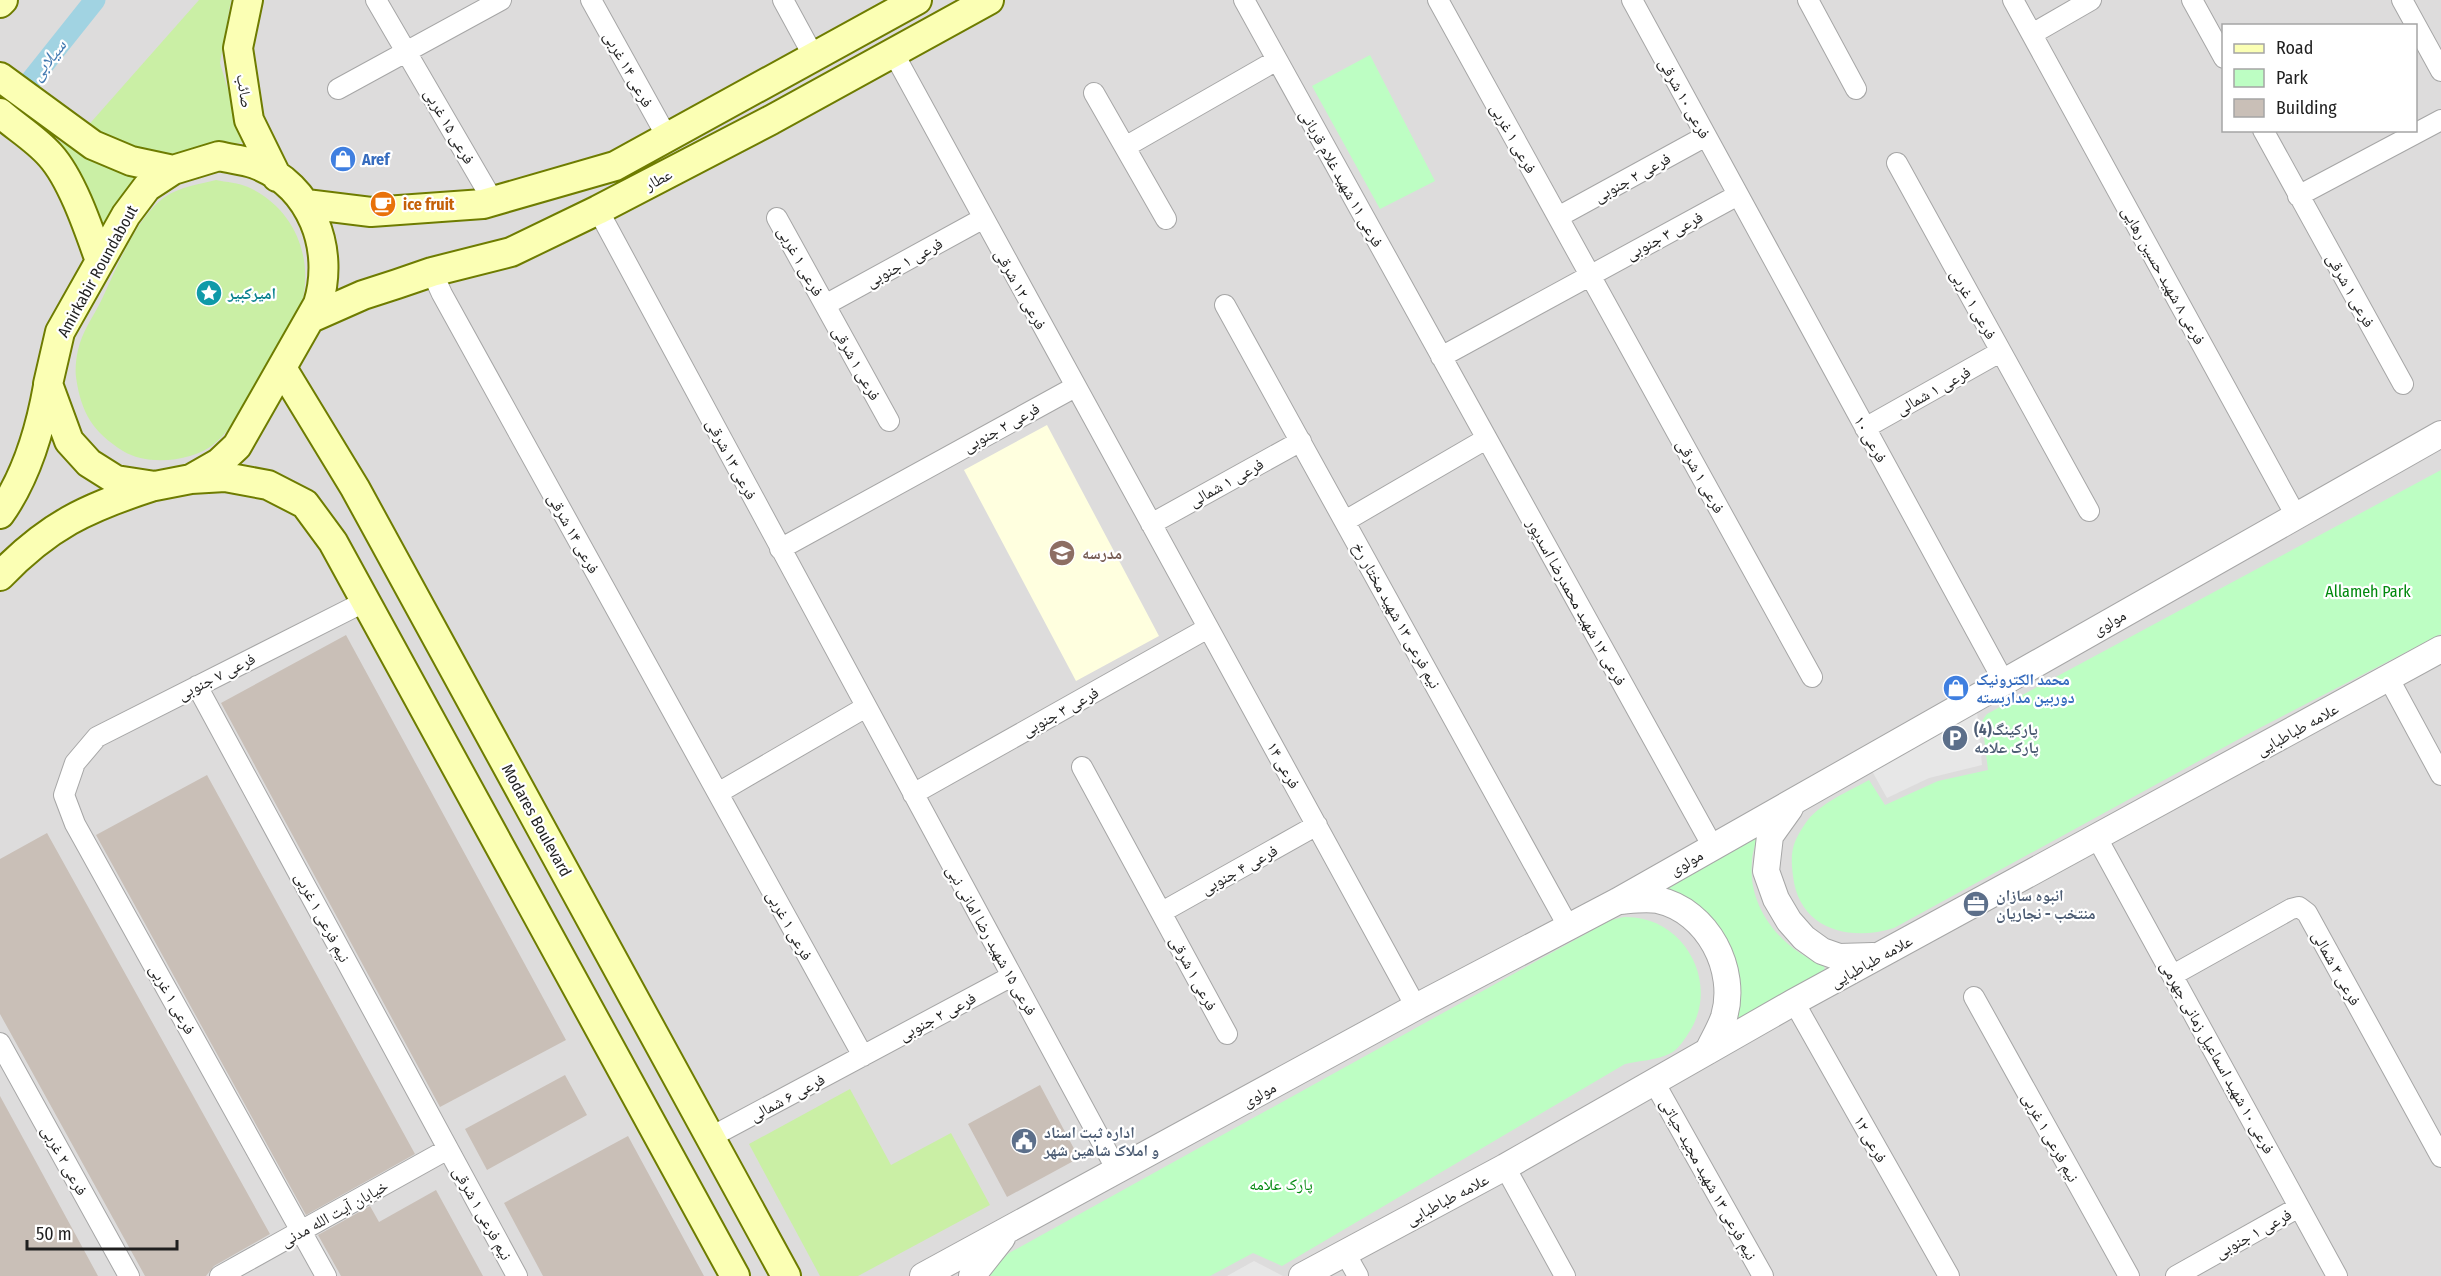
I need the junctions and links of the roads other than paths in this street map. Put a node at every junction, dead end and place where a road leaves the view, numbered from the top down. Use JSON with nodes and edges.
{"nodes":[{"id":1,"x":248,"y":0,"type":"edge"},
{"id":2,"x":376,"y":0,"type":"edge"},
{"id":3,"x":591,"y":0,"type":"edge"},
{"id":4,"x":783,"y":0,"type":"edge"},
{"id":5,"x":917,"y":0,"type":"edge"},
{"id":6,"x":989,"y":0,"type":"edge"},
{"id":7,"x":1244,"y":0,"type":"edge"},
{"id":8,"x":1438,"y":0,"type":"edge"},
{"id":9,"x":1632,"y":0,"type":"edge"},
{"id":10,"x":1808,"y":0,"type":"edge"},
{"id":11,"x":2013,"y":0,"type":"edge"},
{"id":12,"x":2091,"y":0,"type":"edge"},
{"id":13,"x":2192,"y":0,"type":"edge"},
{"id":14,"x":2402,"y":0,"type":"edge"},
{"id":15,"x":495,"y":3,"type":"edge"},
{"id":16,"x":2415,"y":24,"type":"edge"},
{"id":17,"x":2417,"y":27,"type":"edge"},
{"id":18,"x":2032,"y":34,"type":"junction"},
{"id":19,"x":406,"y":51,"type":"junction"},
{"id":20,"x":894,"y":54,"type":"junction"},
{"id":21,"x":2222,"y":56,"type":"edge"},
{"id":22,"x":814,"y":57,"type":"junction"},
{"id":23,"x":1277,"y":60,"type":"junction"},
{"id":24,"x":2441,"y":71,"type":"edge"},
{"id":25,"x":1,"y":78,"type":"edge"},
{"id":26,"x":338,"y":89,"type":"dead end"},
{"id":27,"x":1856,"y":89,"type":"dead end"},
{"id":28,"x":1094,"y":93,"type":"dead end"},
{"id":29,"x":722,"y":107,"type":"junction"},
{"id":30,"x":0,"y":113,"type":"edge"},
{"id":31,"x":2441,"y":120,"type":"edge"},
{"id":32,"x":2264,"y":132,"type":"edge"},
{"id":33,"x":1706,"y":136,"type":"junction"},
{"id":34,"x":667,"y":137,"type":"junction"},
{"id":35,"x":737,"y":137,"type":"junction"},
{"id":36,"x":1125,"y":147,"type":"junction"},
{"id":37,"x":1896,"y":163,"type":"dead end"},
{"id":38,"x":173,"y":170,"type":"junction"},
{"id":39,"x":277,"y":177,"type":"junction"},
{"id":40,"x":1738,"y":195,"type":"junction"},
{"id":41,"x":2298,"y":196,"type":"junction"},
{"id":42,"x":493,"y":201,"type":"junction"},
{"id":43,"x":306,"y":204,"type":"junction"},
{"id":44,"x":598,"y":210,"type":"junction"},
{"id":45,"x":1558,"y":217,"type":"junction"},
{"id":46,"x":777,"y":218,"type":"dead end"},
{"id":47,"x":982,"y":219,"type":"junction"},
{"id":48,"x":1166,"y":219,"type":"dead end"},
{"id":49,"x":100,"y":261,"type":"junction"},
{"id":50,"x":432,"y":272,"type":"junction"},
{"id":51,"x":1590,"y":276,"type":"junction"},
{"id":52,"x":1225,"y":304,"type":"dead end"},
{"id":53,"x":825,"y":305,"type":"junction"},
{"id":54,"x":311,"y":318,"type":"junction"},
{"id":55,"x":2000,"y":352,"type":"junction"},
{"id":56,"x":1441,"y":357,"type":"junction"},
{"id":57,"x":282,"y":368,"type":"junction"},
{"id":58,"x":48,"y":384,"type":"junction"},
{"id":59,"x":2403,"y":384,"type":"dead end"},
{"id":60,"x":1075,"y":387,"type":"junction"},
{"id":61,"x":890,"y":422,"type":"dead end"},
{"id":62,"x":1866,"y":428,"type":"junction"},
{"id":63,"x":2441,"y":434,"type":"edge"},
{"id":64,"x":1486,"y":439,"type":"junction"},
{"id":65,"x":1301,"y":441,"type":"junction"},
{"id":66,"x":191,"y":479,"type":"junction"},
{"id":67,"x":155,"y":486,"type":"junction"},
{"id":68,"x":2089,"y":511,"type":"dead end"},
{"id":69,"x":0,"y":513,"type":"edge"},
{"id":70,"x":2296,"y":516,"type":"junction"},
{"id":71,"x":1345,"y":521,"type":"junction"},
{"id":72,"x":1151,"y":524,"type":"junction"},
{"id":73,"x":780,"y":549,"type":"junction"},
{"id":74,"x":0,"y":576,"type":"edge"},
{"id":75,"x":366,"y":601,"type":"junction"},
{"id":76,"x":1208,"y":628,"type":"junction"},
{"id":77,"x":2441,"y":649,"type":"edge"},
{"id":78,"x":1812,"y":677,"type":"dead end"},
{"id":79,"x":2389,"y":679,"type":"junction"},
{"id":80,"x":2004,"y":682,"type":"junction"},
{"id":81,"x":197,"y":686,"type":"junction"},
{"id":82,"x":866,"y":707,"type":"junction"},
{"id":83,"x":75,"y":763,"type":"joint"},
{"id":84,"x":1082,"y":767,"type":"dead end"},
{"id":85,"x":2441,"y":775,"type":"edge"},
{"id":86,"x":717,"y":793,"type":"junction"},
{"id":87,"x":913,"y":794,"type":"junction"},
{"id":88,"x":1795,"y":801,"type":"junction"},
{"id":89,"x":1317,"y":825,"type":"junction"},
{"id":90,"x":2097,"y":838,"type":"junction"},
{"id":91,"x":1713,"y":847,"type":"junction"},
{"id":92,"x":1618,"y":901,"type":"junction"},
{"id":93,"x":1162,"y":912,"type":"junction"},
{"id":94,"x":1568,"y":926,"type":"junction"},
{"id":95,"x":1881,"y":955,"type":"junction"},
{"id":96,"x":2173,"y":975,"type":"junction"},
{"id":97,"x":1012,"y":976,"type":"junction"},
{"id":98,"x":1974,"y":997,"type":"dead end"},
{"id":99,"x":1794,"y":1002,"type":"junction"},
{"id":100,"x":1416,"y":1007,"type":"junction"},
{"id":101,"x":1227,"y":1034,"type":"dead end"},
{"id":102,"x":0,"y":1043,"type":"edge"},
{"id":103,"x":1708,"y":1051,"type":"junction"},
{"id":104,"x":863,"y":1056,"type":"junction"},
{"id":105,"x":1654,"y":1082,"type":"junction"},
{"id":106,"x":711,"y":1137,"type":"junction"},
{"id":107,"x":448,"y":1149,"type":"junction"},
{"id":108,"x":2441,"y":1157,"type":"edge"},
{"id":109,"x":1505,"y":1167,"type":"junction"},
{"id":110,"x":1118,"y":1172,"type":"junction"},
{"id":111,"x":2300,"y":1207,"type":"junction"},
{"id":112,"x":303,"y":1231,"type":"junction"},
{"id":113,"x":1008,"y":1231,"type":"junction"},
{"id":114,"x":1345,"y":1253,"type":"junction"},
{"id":115,"x":129,"y":1276,"type":"edge"},
{"id":116,"x":220,"y":1276,"type":"edge"},
{"id":117,"x":327,"y":1276,"type":"edge"},
{"id":118,"x":518,"y":1276,"type":"edge"},
{"id":119,"x":735,"y":1276,"type":"edge"},
{"id":120,"x":786,"y":1276,"type":"edge"},
{"id":121,"x":923,"y":1276,"type":"edge"},
{"id":122,"x":972,"y":1276,"type":"edge"},
{"id":123,"x":1302,"y":1276,"type":"edge"},
{"id":124,"x":1358,"y":1276,"type":"edge"},
{"id":125,"x":1565,"y":1276,"type":"edge"},
{"id":126,"x":1763,"y":1276,"type":"edge"},
{"id":127,"x":1948,"y":1276,"type":"edge"},
{"id":128,"x":2129,"y":1276,"type":"edge"},
{"id":129,"x":2176,"y":1276,"type":"edge"},
{"id":130,"x":2337,"y":1276,"type":"edge"}],
"edges":[{"from":1,"to":39,"type":"main road","name":"صائب"},
{"from":2,"to":19,"type":"street","name":"فرعی ۱۵ غربی"},
{"from":3,"to":34,"type":"street","name":"فرعی ۱۴ غربی"},
{"from":4,"to":22,"type":"street"},
{"from":5,"to":22,"type":"main road","name":"عطار"},
{"from":6,"to":20,"type":"main road","name":"عطار"},
{"from":7,"to":23,"type":"street","name":"فرعی ۱۱ شهید غلام قربانی"},
{"from":8,"to":45,"type":"street","name":"فرعی ۱ غربی"},
{"from":9,"to":33,"type":"street","name":"فرعی ۱۰ شرقی"},
{"from":10,"to":27,"type":"street"},
{"from":11,"to":18,"type":"street","name":"فرعی ۸ شهید حسین رهایی"},
{"from":12,"to":18,"type":"street"},
{"from":13,"to":21,"type":"street"},
{"from":14,"to":16,"type":"street"},
{"from":15,"to":19,"type":"street"},
{"from":17,"to":24,"type":"street"},
{"from":18,"to":70,"type":"street","name":"فرعی ۸ شهید حسین رهایی"},
{"from":19,"to":26,"type":"street"},
{"from":19,"to":42,"type":"street","name":"فرعی ۱۵ غربی"},
{"from":20,"to":35,"type":"main road","name":"عطار"},
{"from":20,"to":47,"type":"street","name":"فرعی ۱۲ شرقی"},
{"from":22,"to":29,"type":"main road","name":"عطار"},
{"from":23,"to":36,"type":"street"},
{"from":23,"to":56,"type":"street","name":"فرعی ۱۱ شهید غلام قربانی"},
{"from":25,"to":38,"type":"main road"},
{"from":28,"to":36,"type":"street"},
{"from":29,"to":34,"type":"main road","name":"عطار"},
{"from":29,"to":35,"type":"main road"},
{"from":30,"to":49,"type":"main road"},
{"from":31,"to":41,"type":"street"},
{"from":32,"to":41,"type":"street"},
{"from":33,"to":40,"type":"street","name":"فرعی ۱۰ شرقی"},
{"from":33,"to":45,"type":"street","name":"فرعی ۲ جنوبی"},
{"from":34,"to":42,"type":"main road","name":"عطار"},
{"from":35,"to":44,"type":"main road","name":"عطار"},
{"from":36,"to":48,"type":"street"},
{"from":37,"to":55,"type":"street","name":"فرعی ۱ غربی"},
{"from":38,"to":39,"type":"main road","name":"Amirkabir Roundabout"},
{"from":38,"to":49,"type":"main road","name":"Amirkabir Roundabout"},
{"from":39,"to":43,"type":"main road","name":"Amirkabir Roundabout"},
{"from":40,"to":51,"type":"street","name":"فرعی ۳ جنوبی"},
{"from":40,"to":62,"type":"street","name":"فرعی ۱۰"},
{"from":41,"to":59,"type":"street","name":"فرعی ۱ شرقی"},
{"from":42,"to":43,"type":"main road","name":"عطار"},
{"from":43,"to":54,"type":"main road","name":"Amirkabir Roundabout"},
{"from":44,"to":50,"type":"main road","name":"عطار"},
{"from":44,"to":73,"type":"street","name":"فرعی ۱۳ شرقی"},
{"from":45,"to":51,"type":"street","name":"فرعی ۱ غربی"},
{"from":46,"to":53,"type":"street","name":"فرعی ۱ غربی"},
{"from":47,"to":53,"type":"street","name":"فرعی ۱ جنوبی"},
{"from":47,"to":60,"type":"street","name":"فرعی ۱۲ شرقی"},
{"from":49,"to":58,"type":"main road","name":"Amirkabir Roundabout"},
{"from":50,"to":54,"type":"main road","name":"عطار"},
{"from":50,"to":86,"type":"street","name":"فرعی ۱۴ شرقی"},
{"from":51,"to":56,"type":"street"},
{"from":51,"to":78,"type":"street","name":"فرعی ۱ شرقی"},
{"from":52,"to":65,"type":"street","name":"نیم فرعی ۱۳ شهید مختار رخ"},
{"from":53,"to":61,"type":"street","name":"فرعی ۱ شرقی"},
{"from":54,"to":57,"type":"main road","name":"Amirkabir Roundabout"},
{"from":55,"to":62,"type":"street","name":"فرعی ۱ شمالی"},
{"from":55,"to":68,"type":"street"},
{"from":56,"to":64,"type":"street","name":"فرعی ۱۲ شهید محمدرضا اسدپور"},
{"from":57,"to":66,"type":"main road","name":"Amirkabir Roundabout"},
{"from":57,"to":106,"type":"main road","name":"Modares Boulevard"},
{"from":58,"to":67,"type":"main road","name":"Amirkabir Roundabout"},
{"from":58,"to":69,"type":"main road"},
{"from":60,"to":72,"type":"street","name":"فرعی ۱۲ شرقی"},
{"from":60,"to":73,"type":"street","name":"فرعی ۲ جنوبی"},
{"from":62,"to":80,"type":"street","name":"فرعی ۱۰"},
{"from":63,"to":70,"type":"street","name":"مولوی"},
{"from":64,"to":71,"type":"street"},
{"from":64,"to":91,"type":"street","name":"فرعی ۱۲ شهید محمدرضا اسدپور"},
{"from":65,"to":71,"type":"street","name":"نیم فرعی ۱۳ شهید مختار رخ"},
{"from":65,"to":72,"type":"street","name":"فرعی ۱ شمالی"},
{"from":66,"to":67,"type":"main road","name":"Amirkabir Roundabout"},
{"from":66,"to":75,"type":"main road"},
{"from":67,"to":74,"type":"main road"},
{"from":70,"to":80,"type":"street","name":"مولوی"},
{"from":71,"to":94,"type":"street","name":"نیم فرعی ۱۳ شهید مختار رخ"},
{"from":72,"to":76,"type":"street","name":"فرعی ۱۴"},
{"from":73,"to":82,"type":"street","name":"فرعی ۱۳ شرقی"},
{"from":75,"to":81,"type":"street","name":"فرعی ۷ جنوبی"},
{"from":75,"to":119,"type":"main road"},
{"from":76,"to":87,"type":"street","name":"فرعی ۳ جنوبی"},
{"from":76,"to":89,"type":"street","name":"فرعی ۱۴"},
{"from":77,"to":79,"type":"street","name":"علامه طباطبایی"},
{"from":79,"to":85,"type":"street"},
{"from":79,"to":90,"type":"street","name":"علامه طباطبایی"},
{"from":80,"to":88,"type":"street","name":"مولوی"},
{"from":81,"to":83,"type":"street","name":"فرعی ۷ جنوبی"},
{"from":81,"to":107,"type":"street","name":"نیم فرعی ۱ غربی"},
{"from":82,"to":86,"type":"street"},
{"from":82,"to":87,"type":"street","name":"فرعی ۱۵ شهید رضا امانی نبی"},
{"from":83,"to":112,"type":"street","name":"فرعی ۱ غربی"},
{"from":84,"to":93,"type":"street"},
{"from":86,"to":104,"type":"street","name":"فرعی ۱ غربی"},
{"from":87,"to":97,"type":"street","name":"فرعی ۱۵ شهید رضا امانی نبی"},
{"from":88,"to":91,"type":"street","name":"مولوی"},
{"from":88,"to":95,"type":"street"},
{"from":89,"to":93,"type":"street","name":"فرعی ۴ جنوبی"},
{"from":89,"to":100,"type":"street","name":"فرعی ۱۴"},
{"from":90,"to":95,"type":"street","name":"علامه طباطبایی"},
{"from":90,"to":96,"type":"street","name":"فرعی ۱۰ شهید اسماعیل زمانی جهرمی"},
{"from":91,"to":92,"type":"street","name":"مولوی"},
{"from":92,"to":94,"type":"street","name":"مولوی"},
{"from":92,"to":103,"type":"street"},
{"from":93,"to":101,"type":"street","name":"فرعی ۱ شرقی"},
{"from":94,"to":100,"type":"street","name":"مولوی"},
{"from":95,"to":99,"type":"street","name":"علامه طباطبایی"},
{"from":96,"to":108,"type":"street","name":"فرعی ۳ شمالی"},
{"from":96,"to":111,"type":"street","name":"فرعی ۱۰ شهید اسماعیل زمانی جهرمی"},
{"from":97,"to":104,"type":"street","name":"فرعی ۲ جنوبی"},
{"from":97,"to":110,"type":"street","name":"فرعی ۱۵ شهید رضا امانی نبی"},
{"from":98,"to":128,"type":"street","name":"نیم فرعی ۱ غربی"},
{"from":99,"to":103,"type":"street","name":"علامه طباطبایی"},
{"from":99,"to":127,"type":"street","name":"فرعی ۱۲"},
{"from":100,"to":110,"type":"street","name":"مولوی"},
{"from":102,"to":115,"type":"street","name":"فرعی ۲ غربی"},
{"from":103,"to":105,"type":"street","name":"علامه طباطبایی"},
{"from":104,"to":106,"type":"street","name":"فرعی ۶ شمالی"},
{"from":105,"to":109,"type":"street","name":"علامه طباطبایی"},
{"from":105,"to":126,"type":"street","name":"نیم فرعی ۱۳ شهید مجید حیاتی"},
{"from":106,"to":120,"type":"main road","name":"Modares Boulevard"},
{"from":107,"to":112,"type":"street","name":"خیابان آیت الله مدنی"},
{"from":107,"to":118,"type":"street","name":"نیم فرعی ۱ شرقی"},
{"from":109,"to":114,"type":"street","name":"علامه طباطبایی"},
{"from":109,"to":125,"type":"street"},
{"from":110,"to":113,"type":"street","name":"مولوی"},
{"from":111,"to":129,"type":"street","name":"فرعی ۱ جنوبی"},
{"from":111,"to":130,"type":"street","name":"فرعی ۱۰ شهید اسماعیل زمانی جهرمی"},
{"from":112,"to":116,"type":"street","name":"خیابان آیت الله مدنی"},
{"from":112,"to":117,"type":"street"},
{"from":113,"to":121,"type":"street","name":"مولوی"},
{"from":113,"to":122,"type":"street"},
{"from":114,"to":123,"type":"street","name":"علامه طباطبایی"},
{"from":114,"to":124,"type":"street"}]}
